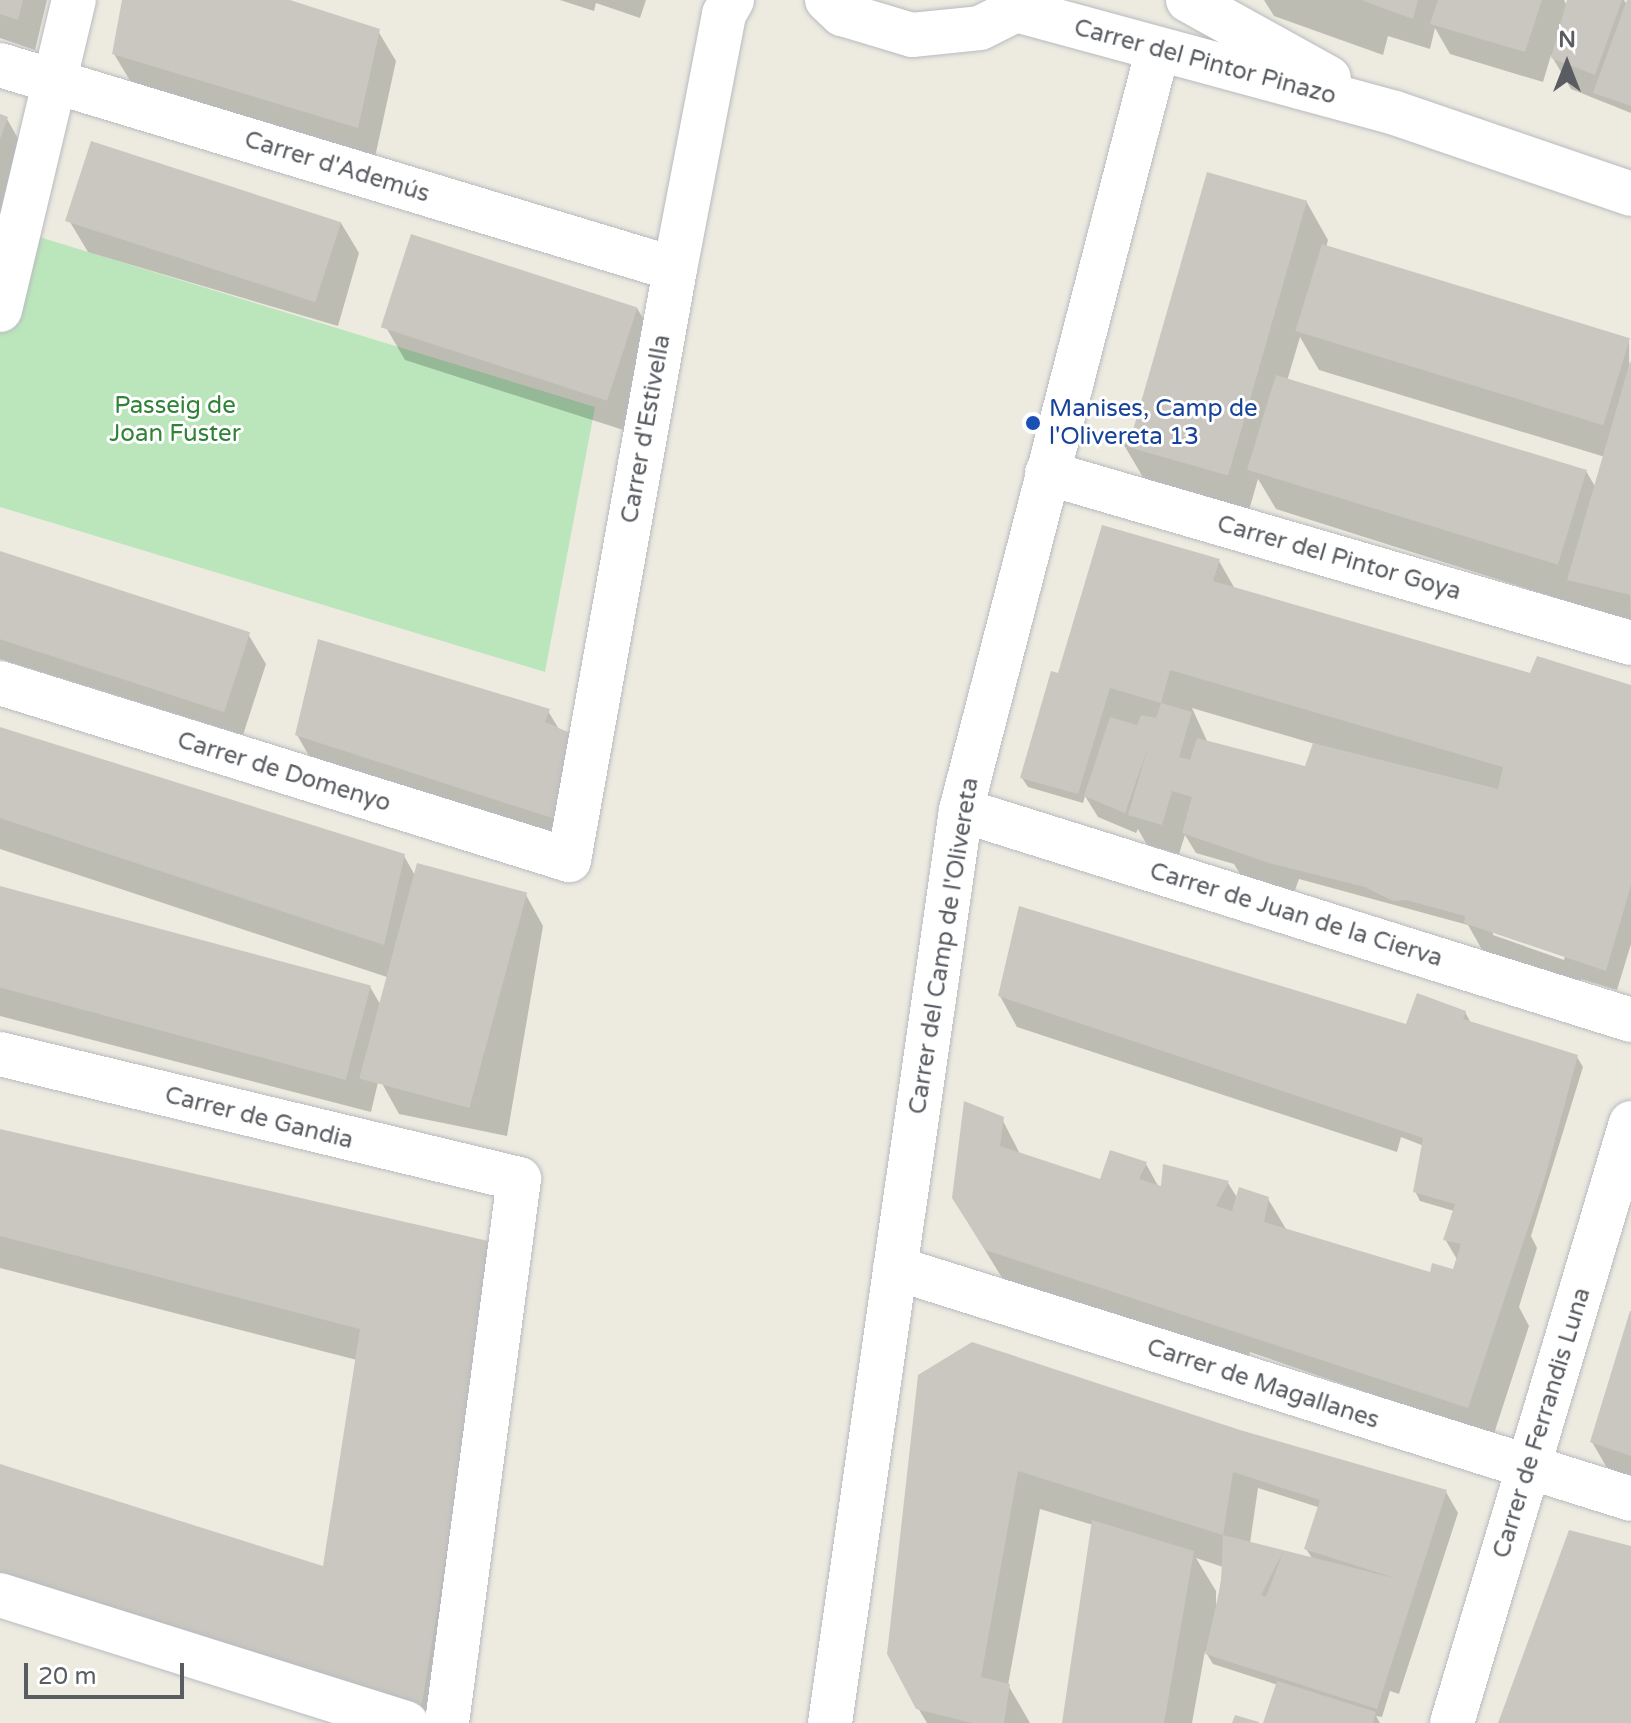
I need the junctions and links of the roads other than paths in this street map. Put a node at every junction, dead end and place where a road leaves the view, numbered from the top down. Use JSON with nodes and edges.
{"nodes":[{"id":1,"x":74,"y":0,"type":"edge"},
{"id":2,"x":732,"y":0,"type":"edge"},
{"id":3,"x":827,"y":0,"type":"edge"},
{"id":4,"x":1188,"y":0,"type":"edge"},
{"id":5,"x":1158,"y":49,"type":"junction"},
{"id":6,"x":0,"y":65,"type":"edge"},
{"id":7,"x":54,"y":82,"type":"junction"},
{"id":8,"x":1395,"y":113,"type":"junction"},
{"id":9,"x":1631,"y":194,"type":"edge"},
{"id":10,"x":675,"y":269,"type":"junction"},
{"id":11,"x":0,"y":310,"type":"edge"},
{"id":12,"x":1047,"y":473,"type":"junction"},
{"id":13,"x":1631,"y":643,"type":"edge"},
{"id":14,"x":0,"y":683,"type":"edge"},
{"id":15,"x":961,"y":810,"type":"junction"},
{"id":16,"x":569,"y":860,"type":"joint"},
{"id":17,"x":1631,"y":1020,"type":"edge"},
{"id":18,"x":0,"y":1054,"type":"edge"},
{"id":19,"x":1631,"y":1123,"type":"edge"},
{"id":20,"x":895,"y":1268,"type":"junction"},
{"id":21,"x":1529,"y":1468,"type":"junction"},
{"id":22,"x":1631,"y":1499,"type":"edge"},
{"id":23,"x":0,"y":1595,"type":"edge"},
{"id":24,"x":837,"y":1721,"type":"edge"},
{"id":25,"x":406,"y":1723,"type":"edge"},
{"id":26,"x":447,"y":1723,"type":"edge"},
{"id":27,"x":1452,"y":1723,"type":"edge"}],
"edges":[{"from":1,"to":7,"type":"street"},
{"from":2,"to":10,"type":"street","name":"Carrer d'Estivella"},
{"from":3,"to":5,"type":"street","name":"Carrer del Pintor Pinazo"},
{"from":4,"to":8,"type":"street","name":"Carrer del Pintor Pinazo"},
{"from":5,"to":8,"type":"street","name":"Carrer del Pintor Pinazo"},
{"from":5,"to":12,"type":"street","name":"Carrer del Camp de l'Olivereta"},
{"from":6,"to":7,"type":"street","name":"Carrer d'Ademús"},
{"from":7,"to":10,"type":"street","name":"Carrer d'Ademús"},
{"from":7,"to":11,"type":"street"},
{"from":8,"to":9,"type":"street","name":"Carrer del Pintor Pinazo"},
{"from":10,"to":16,"type":"street","name":"Carrer d'Estivella"},
{"from":12,"to":13,"type":"street","name":"Carrer del Pintor Goya"},
{"from":12,"to":15,"type":"street","name":"Carrer del Camp de l'Olivereta"},
{"from":14,"to":16,"type":"street","name":"Carrer de Domenyo"},
{"from":15,"to":17,"type":"street","name":"Carrer de Juan de la Cierva"},
{"from":15,"to":20,"type":"street","name":"Carrer del Camp de l'Olivereta"},
{"from":18,"to":26,"type":"street","name":"Carrer de Gandia"},
{"from":19,"to":21,"type":"street","name":"Carrer de Ferrandis Luna"},
{"from":20,"to":21,"type":"street","name":"Carrer de Magallanes"},
{"from":20,"to":24,"type":"street","name":"Carrer del Camp de l'Olivereta"},
{"from":21,"to":22,"type":"street","name":"Carrer de Magallanes"},
{"from":21,"to":27,"type":"street","name":"Carrer de Ferrandis Luna"},
{"from":23,"to":25,"type":"street"}]}
